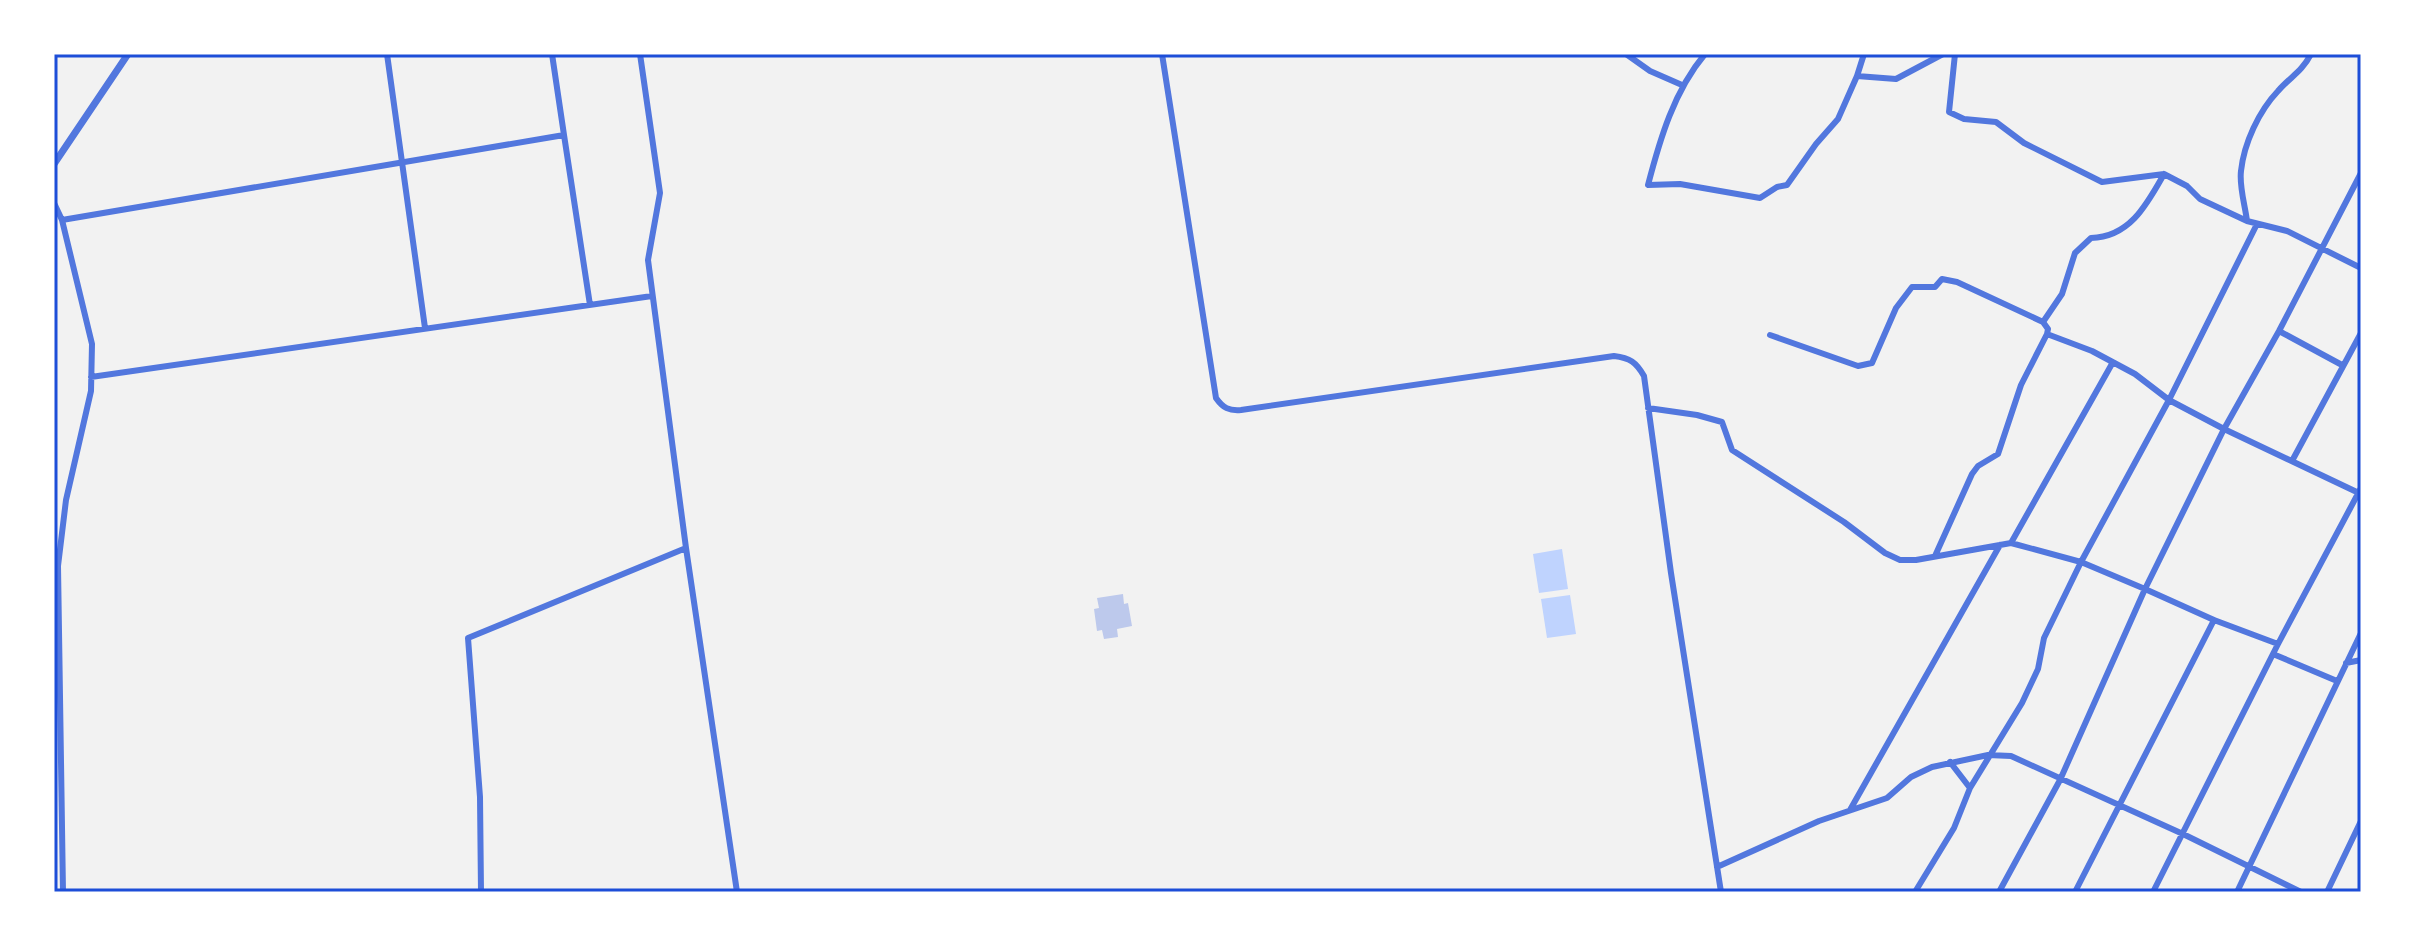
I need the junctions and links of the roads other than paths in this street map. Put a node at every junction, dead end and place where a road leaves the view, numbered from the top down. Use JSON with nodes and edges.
{"nodes":[{"id":1,"x":128,"y":54,"type":"edge"},
{"id":2,"x":387,"y":54,"type":"edge"},
{"id":3,"x":552,"y":54,"type":"edge"},
{"id":4,"x":640,"y":54,"type":"edge"},
{"id":5,"x":1162,"y":54,"type":"edge"},
{"id":6,"x":1626,"y":54,"type":"edge"},
{"id":7,"x":1705,"y":54,"type":"edge"},
{"id":8,"x":1864,"y":54,"type":"edge"},
{"id":9,"x":1943,"y":54,"type":"edge"},
{"id":10,"x":1955,"y":54,"type":"edge"},
{"id":11,"x":2311,"y":54,"type":"edge"},
{"id":12,"x":1857,"y":76,"type":"junction"},
{"id":13,"x":1682,"y":85,"type":"junction"},
{"id":14,"x":564,"y":135,"type":"junction"},
{"id":15,"x":402,"y":162,"type":"junction"},
{"id":16,"x":54,"y":164,"type":"edge"},
{"id":17,"x":2361,"y":173,"type":"edge"},
{"id":18,"x":2164,"y":174,"type":"junction"},
{"id":19,"x":54,"y":203,"type":"edge"},
{"id":20,"x":62,"y":220,"type":"junction"},
{"id":21,"x":2247,"y":221,"type":"junction"},
{"id":22,"x":2257,"y":224,"type":"junction"},
{"id":23,"x":2322,"y":249,"type":"junction"},
{"id":24,"x":2361,"y":268,"type":"edge"},
{"id":25,"x":652,"y":296,"type":"junction"},
{"id":26,"x":590,"y":305,"type":"junction"},
{"id":27,"x":2043,"y":322,"type":"junction"},
{"id":28,"x":425,"y":328,"type":"junction"},
{"id":29,"x":2279,"y":331,"type":"junction"},
{"id":30,"x":2361,"y":333,"type":"edge"},
{"id":31,"x":2047,"y":334,"type":"junction"},
{"id":32,"x":1770,"y":335,"type":"dead end"},
{"id":33,"x":2113,"y":362,"type":"junction"},
{"id":34,"x":2342,"y":365,"type":"junction"},
{"id":35,"x":91,"y":377,"type":"junction"},
{"id":36,"x":2169,"y":400,"type":"junction"},
{"id":37,"x":1648,"y":408,"type":"junction"},
{"id":38,"x":2224,"y":429,"type":"junction"},
{"id":39,"x":2292,"y":461,"type":"junction"},
{"id":40,"x":2360,"y":492,"type":"edge"},
{"id":41,"x":2011,"y":543,"type":"junction"},
{"id":42,"x":2000,"y":545,"type":"junction"},
{"id":43,"x":686,"y":548,"type":"junction"},
{"id":44,"x":1935,"y":556,"type":"junction"},
{"id":45,"x":2081,"y":562,"type":"junction"},
{"id":46,"x":2145,"y":589,"type":"junction"},
{"id":47,"x":2214,"y":620,"type":"junction"},
{"id":48,"x":2361,"y":633,"type":"edge"},
{"id":49,"x":2278,"y":644,"type":"junction"},
{"id":50,"x":2273,"y":654,"type":"junction"},
{"id":51,"x":2361,"y":660,"type":"edge"},
{"id":52,"x":2346,"y":663,"type":"junction"},
{"id":53,"x":2337,"y":681,"type":"junction"},
{"id":54,"x":1988,"y":755,"type":"junction"},
{"id":55,"x":1950,"y":762,"type":"junction"},
{"id":56,"x":2060,"y":780,"type":"junction"},
{"id":57,"x":1970,"y":788,"type":"junction"},
{"id":58,"x":2118,"y":805,"type":"junction"},
{"id":59,"x":1850,"y":810,"type":"junction"},
{"id":60,"x":2361,"y":821,"type":"edge"},
{"id":61,"x":2183,"y":834,"type":"junction"},
{"id":62,"x":1717,"y":867,"type":"junction"},
{"id":63,"x":2249,"y":868,"type":"junction"},
{"id":64,"x":63,"y":892,"type":"edge"},
{"id":65,"x":481,"y":892,"type":"edge"},
{"id":66,"x":737,"y":892,"type":"edge"},
{"id":67,"x":1721,"y":892,"type":"edge"},
{"id":68,"x":1915,"y":892,"type":"edge"},
{"id":69,"x":1999,"y":892,"type":"edge"},
{"id":70,"x":2075,"y":892,"type":"edge"},
{"id":71,"x":2153,"y":892,"type":"edge"},
{"id":72,"x":2237,"y":892,"type":"edge"},
{"id":73,"x":2301,"y":892,"type":"edge"},
{"id":74,"x":2327,"y":892,"type":"edge"}],
"edges":[{"from":1,"to":16,"type":"street"},
{"from":2,"to":15,"type":"street"},
{"from":3,"to":14,"type":"street"},
{"from":4,"to":25,"type":"street"},
{"from":5,"to":37,"type":"street"},
{"from":6,"to":13,"type":"street"},
{"from":7,"to":13,"type":"street"},
{"from":8,"to":12,"type":"street"},
{"from":9,"to":12,"type":"street"},
{"from":10,"to":18,"type":"street"},
{"from":11,"to":21,"type":"street"},
{"from":12,"to":13,"type":"street"},
{"from":14,"to":15,"type":"street"},
{"from":14,"to":26,"type":"street"},
{"from":15,"to":20,"type":"street"},
{"from":15,"to":28,"type":"street"},
{"from":17,"to":23,"type":"street"},
{"from":18,"to":21,"type":"street"},
{"from":18,"to":27,"type":"street"},
{"from":19,"to":20,"type":"street"},
{"from":20,"to":35,"type":"street"},
{"from":21,"to":22,"type":"street"},
{"from":22,"to":23,"type":"street"},
{"from":22,"to":36,"type":"street"},
{"from":23,"to":24,"type":"street"},
{"from":23,"to":29,"type":"street"},
{"from":25,"to":26,"type":"street"},
{"from":25,"to":43,"type":"street"},
{"from":26,"to":28,"type":"street"},
{"from":27,"to":31,"type":"street"},
{"from":27,"to":32,"type":"street"},
{"from":28,"to":35,"type":"street"},
{"from":29,"to":34,"type":"street"},
{"from":29,"to":38,"type":"street"},
{"from":30,"to":34,"type":"street"},
{"from":31,"to":33,"type":"street"},
{"from":31,"to":44,"type":"street"},
{"from":33,"to":36,"type":"street"},
{"from":33,"to":41,"type":"street"},
{"from":34,"to":39,"type":"street"},
{"from":35,"to":64,"type":"street"},
{"from":36,"to":38,"type":"street"},
{"from":36,"to":45,"type":"street"},
{"from":37,"to":44,"type":"street"},
{"from":37,"to":62,"type":"street"},
{"from":38,"to":39,"type":"street"},
{"from":38,"to":46,"type":"street"},
{"from":39,"to":40,"type":"street"},
{"from":40,"to":49,"type":"street"},
{"from":41,"to":42,"type":"street"},
{"from":41,"to":45,"type":"street"},
{"from":42,"to":44,"type":"street"},
{"from":42,"to":59,"type":"street"},
{"from":43,"to":65,"type":"street"},
{"from":43,"to":66,"type":"street"},
{"from":45,"to":46,"type":"street"},
{"from":45,"to":54,"type":"street"},
{"from":46,"to":47,"type":"street"},
{"from":46,"to":56,"type":"street"},
{"from":47,"to":49,"type":"street"},
{"from":47,"to":58,"type":"street"},
{"from":48,"to":52,"type":"street"},
{"from":49,"to":50,"type":"street"},
{"from":50,"to":53,"type":"street"},
{"from":50,"to":61,"type":"street"},
{"from":51,"to":52,"type":"street"},
{"from":52,"to":53,"type":"street"},
{"from":53,"to":63,"type":"street"},
{"from":54,"to":55,"type":"street"},
{"from":54,"to":56,"type":"street"},
{"from":54,"to":57,"type":"street"},
{"from":55,"to":57,"type":"street"},
{"from":55,"to":59,"type":"street"},
{"from":56,"to":58,"type":"street"},
{"from":56,"to":69,"type":"street"},
{"from":57,"to":68,"type":"street"},
{"from":58,"to":61,"type":"street"},
{"from":58,"to":70,"type":"street"},
{"from":59,"to":62,"type":"street"},
{"from":60,"to":74,"type":"street"},
{"from":61,"to":63,"type":"street"},
{"from":61,"to":71,"type":"street"},
{"from":62,"to":67,"type":"street"},
{"from":63,"to":72,"type":"street"},
{"from":63,"to":73,"type":"street"}]}
